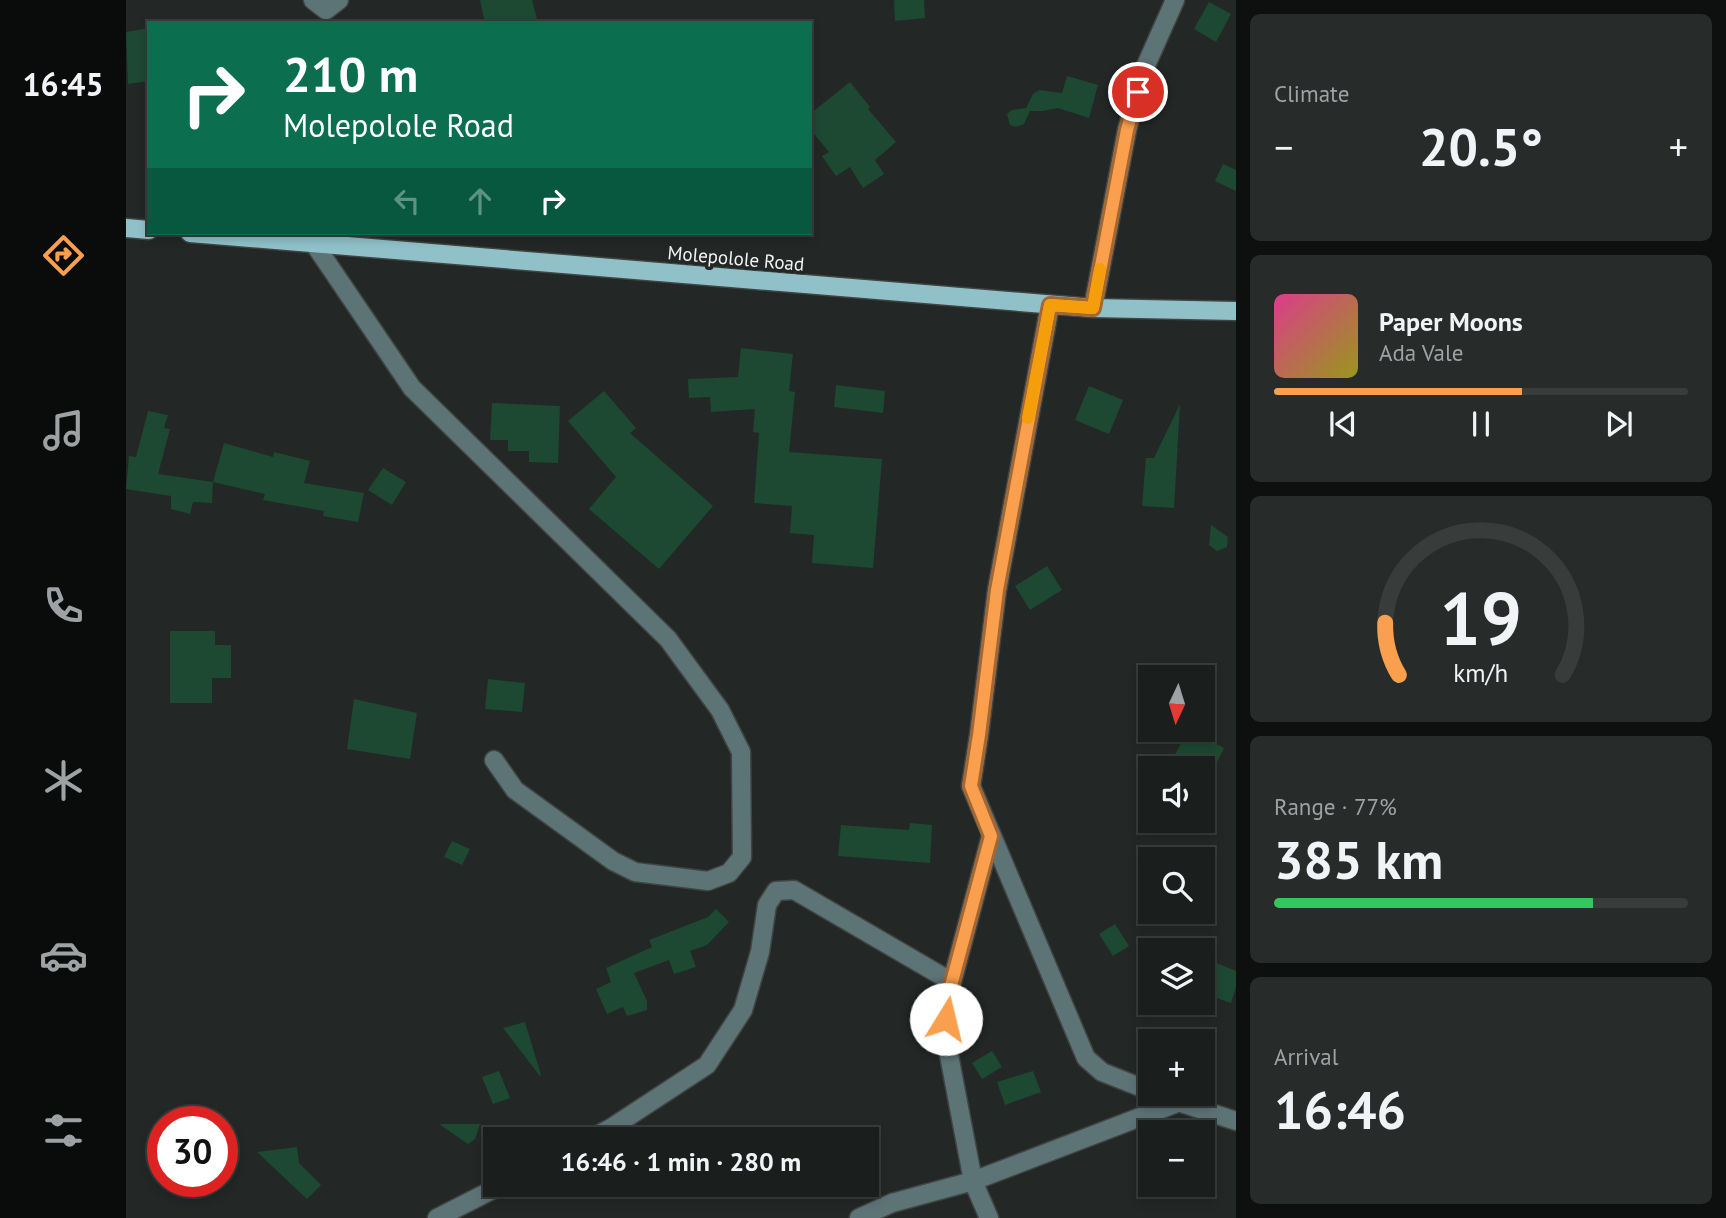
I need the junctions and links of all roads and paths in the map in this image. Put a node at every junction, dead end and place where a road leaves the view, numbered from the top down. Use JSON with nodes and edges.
{"nodes":[{"id":1,"x":1175,"y":0,"type":"edge"},
{"id":2,"x":126,"y":228,"type":"edge"},
{"id":3,"x":147,"y":230,"type":"edge"},
{"id":4,"x":252,"y":235,"type":"edge"},
{"id":5,"x":313,"y":237,"type":"edge"},
{"id":6,"x":1050,"y":305,"type":"junction"},
{"id":7,"x":1093,"y":308,"type":"junction"},
{"id":8,"x":1236,"y":311,"type":"edge"},
{"id":9,"x":494,"y":760,"type":"dead end"},
{"id":10,"x":991,"y":836,"type":"junction"},
{"id":11,"x":952,"y":982,"type":"junction"},
{"id":12,"x":1138,"y":1086,"type":"edge"},
{"id":13,"x":1169,"y":1106,"type":"edge"},
{"id":14,"x":1187,"y":1106,"type":"edge"},
{"id":15,"x":1236,"y":1121,"type":"edge"},
{"id":16,"x":613,"y":1127,"type":"edge"},
{"id":17,"x":973,"y":1181,"type":"junction"},
{"id":18,"x":483,"y":1195,"type":"edge"},
{"id":19,"x":438,"y":1218,"type":"edge"},
{"id":20,"x":859,"y":1218,"type":"edge"},
{"id":21,"x":989,"y":1218,"type":"edge"}],
"edges":[{"from":1,"to":7,"type":"street"},
{"from":2,"to":3,"type":"main road"},
{"from":4,"to":5,"type":"main road","name":"Molepolole Road"},
{"from":5,"to":6,"type":"main road","name":"Molepolole Road"},
{"from":5,"to":9,"type":"street"},
{"from":6,"to":7,"type":"main road","name":"Molepolole Road"},
{"from":6,"to":10,"type":"street"},
{"from":7,"to":8,"type":"main road","name":"Molepolole Road"},
{"from":10,"to":11,"type":"street"},
{"from":10,"to":12,"type":"street"},
{"from":11,"to":16,"type":"street"},
{"from":11,"to":17,"type":"street"},
{"from":13,"to":17,"type":"street"},
{"from":14,"to":15,"type":"street"},
{"from":17,"to":20,"type":"street"},
{"from":17,"to":21,"type":"street"},
{"from":18,"to":19,"type":"street"}]}
